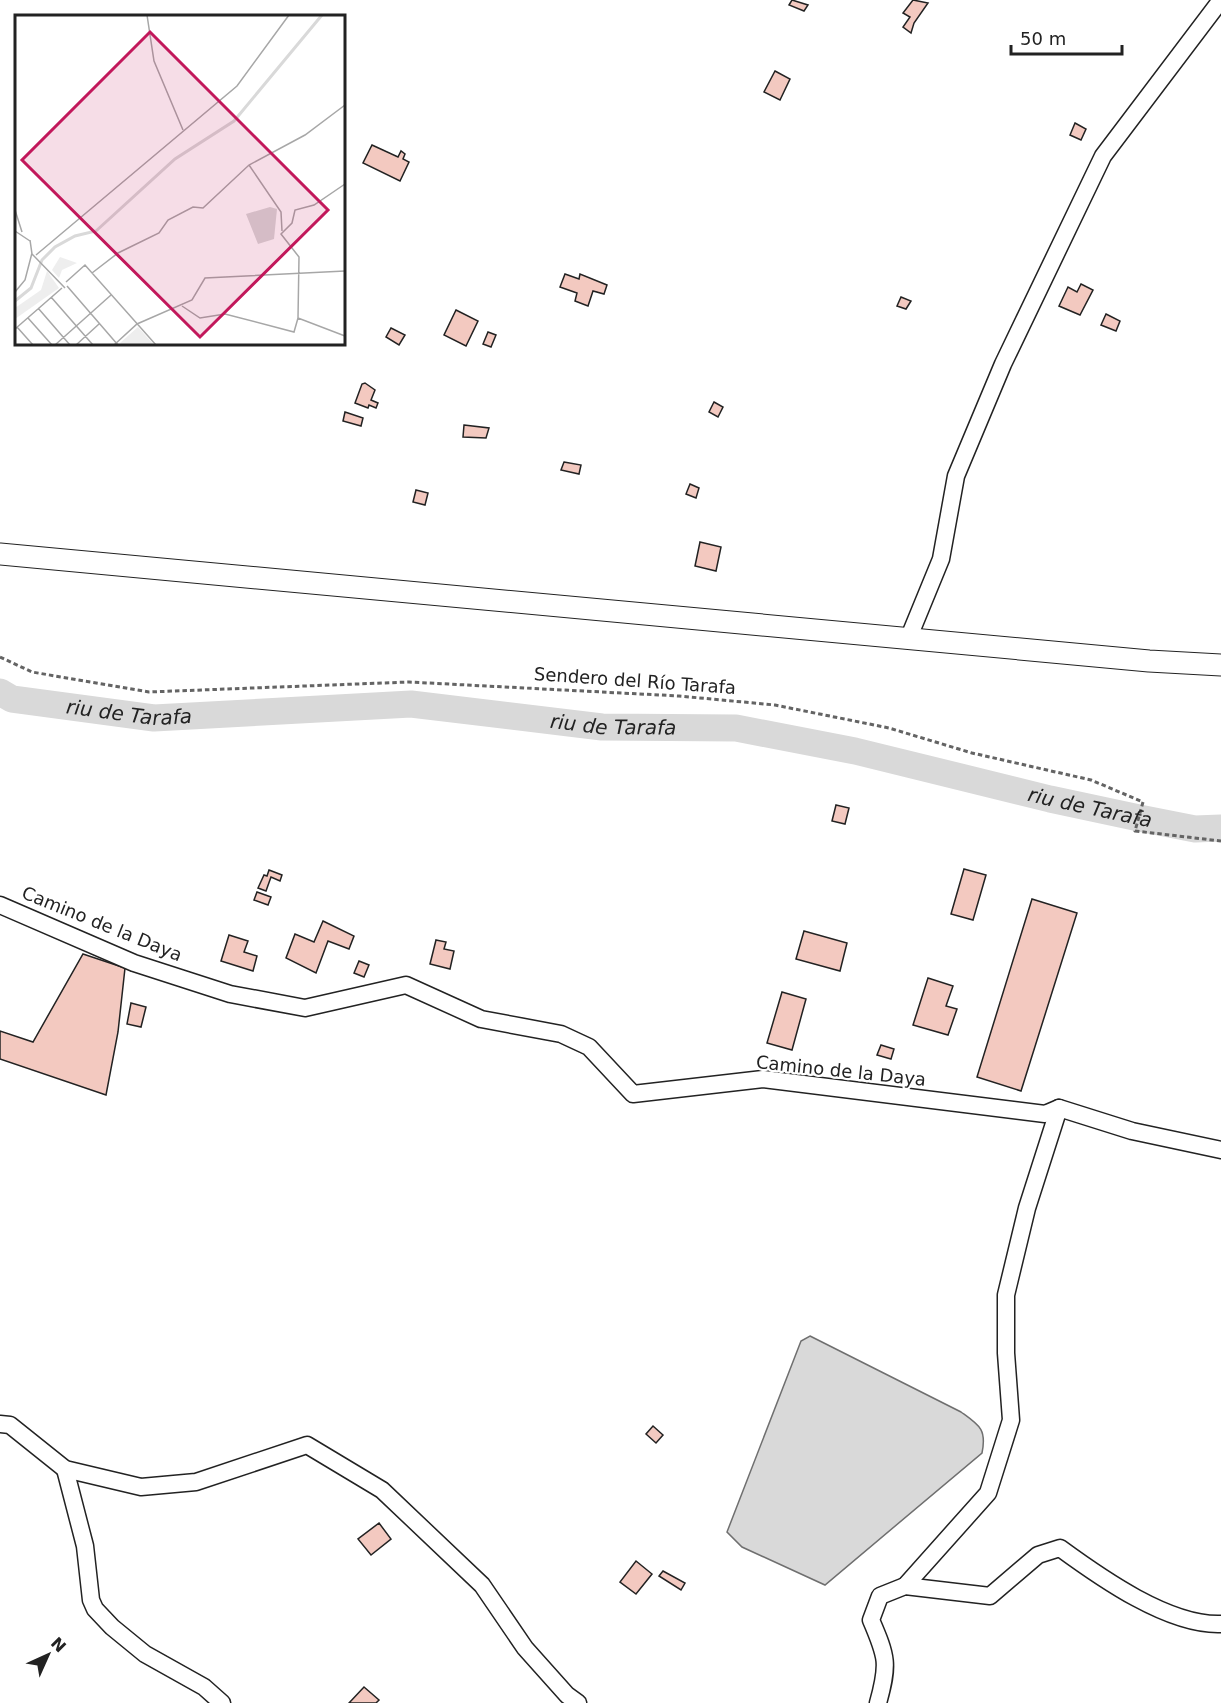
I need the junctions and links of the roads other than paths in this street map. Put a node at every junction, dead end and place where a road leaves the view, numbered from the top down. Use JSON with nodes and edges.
{"nodes":[{"id":1,"x":1221,"y":0,"type":"edge"},
{"id":2,"x":0,"y":554,"type":"edge"},
{"id":3,"x":909,"y":637,"type":"junction"},
{"id":4,"x":1221,"y":665,"type":"edge"},
{"id":5,"x":0,"y":905,"type":"edge"},
{"id":6,"x":1059,"y":1108,"type":"junction"},
{"id":7,"x":1221,"y":1150,"type":"edge"},
{"id":8,"x":0,"y":1424,"type":"edge"},
{"id":9,"x":65,"y":1468,"type":"junction"},
{"id":10,"x":905,"y":1586,"type":"junction"},
{"id":11,"x":1221,"y":1624,"type":"edge"},
{"id":12,"x":222,"y":1703,"type":"edge"},
{"id":13,"x":578,"y":1703,"type":"edge"},
{"id":14,"x":878,"y":1703,"type":"edge"}],
"edges":[{"from":1,"to":3,"type":"street"},
{"from":2,"to":3,"type":"main road"},
{"from":3,"to":4,"type":"main road"},
{"from":5,"to":6,"type":"street","name":"Camino de la Daya"},
{"from":6,"to":7,"type":"street","name":"Camino de la Daya"},
{"from":6,"to":10,"type":"street"},
{"from":8,"to":9,"type":"street"},
{"from":9,"to":12,"type":"street"},
{"from":9,"to":13,"type":"street"},
{"from":10,"to":11,"type":"street"},
{"from":10,"to":14,"type":"street"}]}
